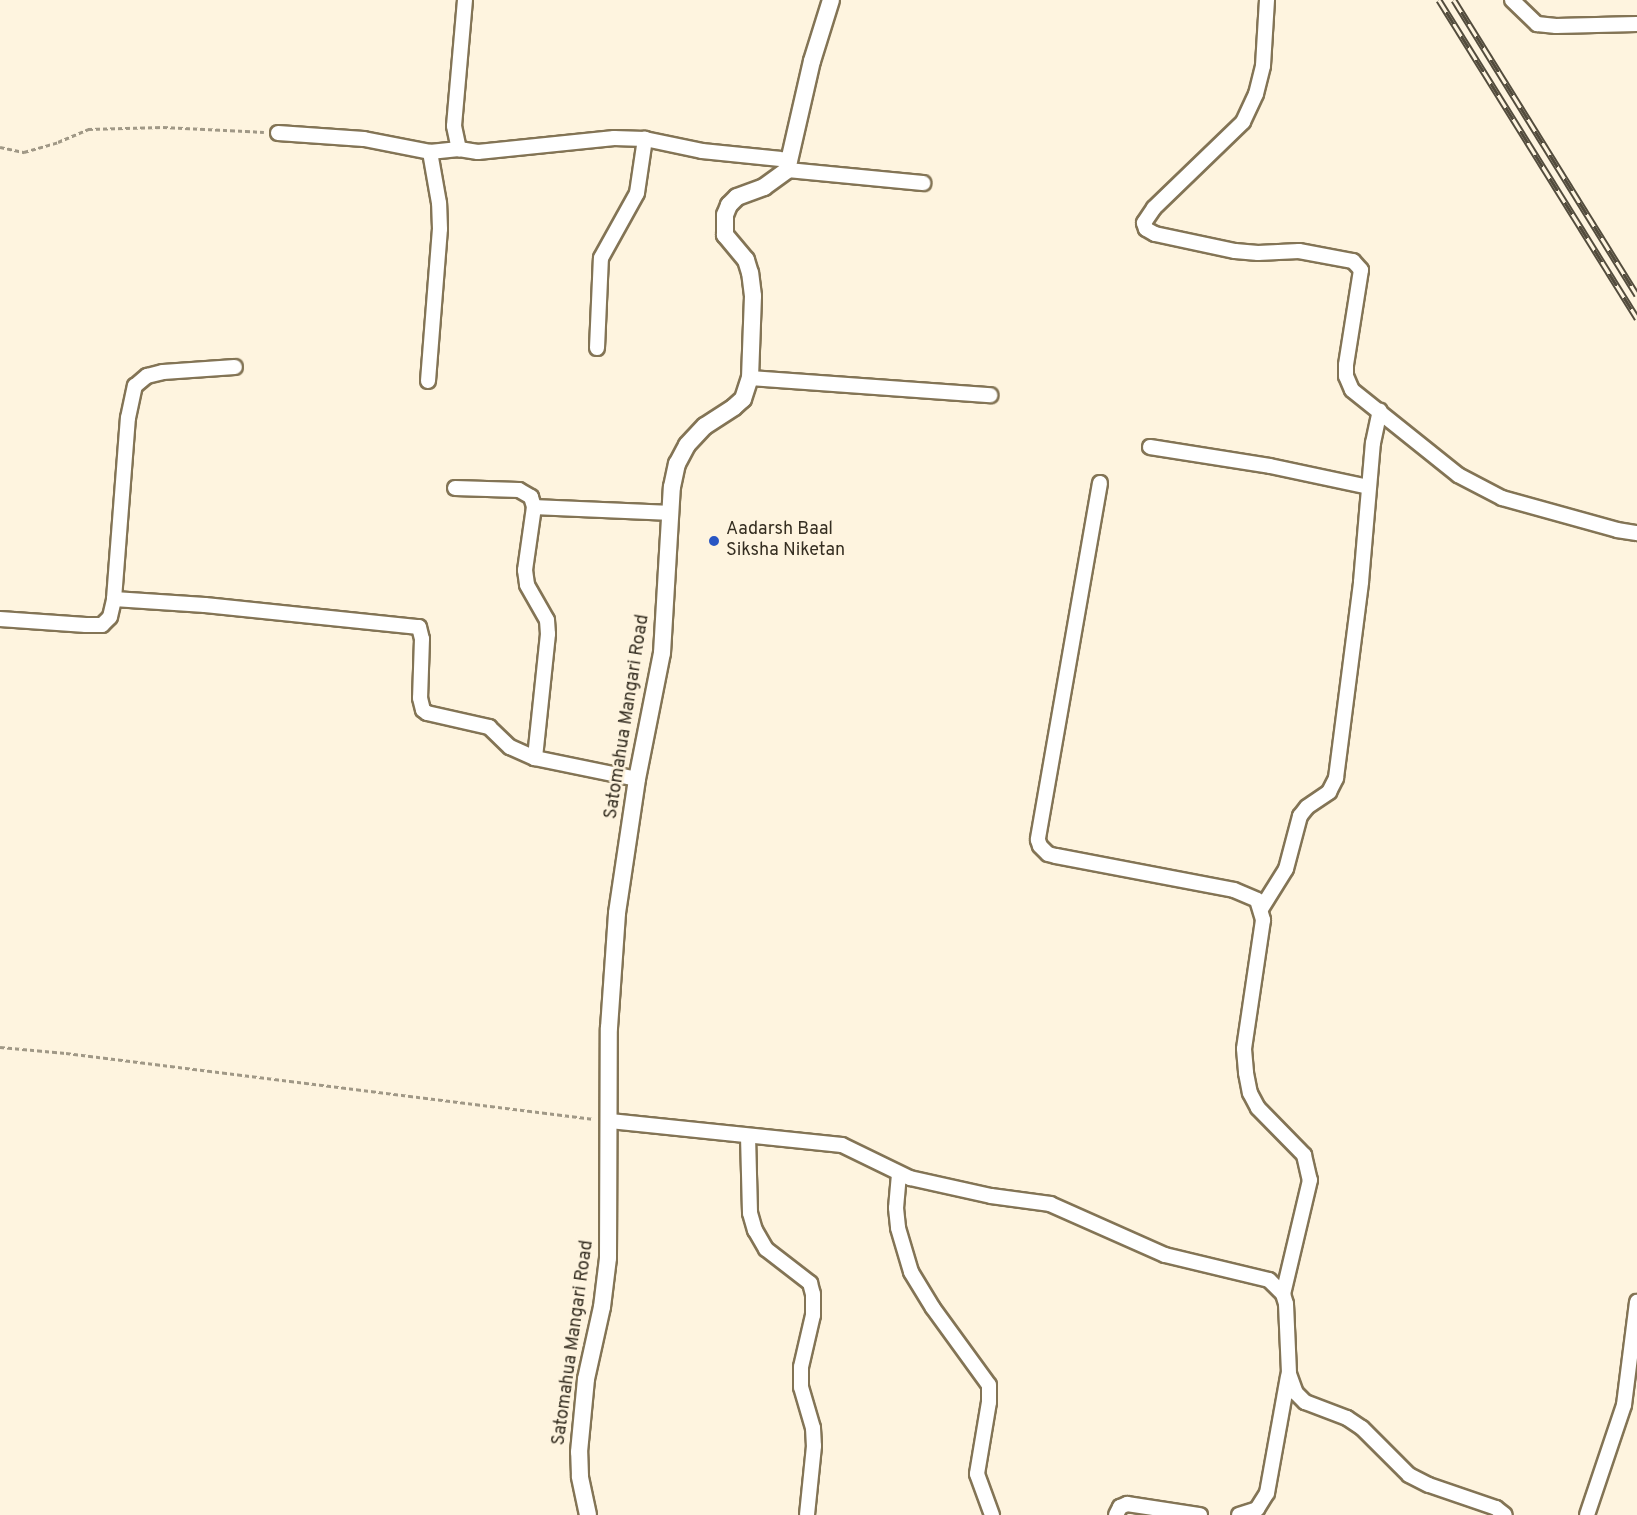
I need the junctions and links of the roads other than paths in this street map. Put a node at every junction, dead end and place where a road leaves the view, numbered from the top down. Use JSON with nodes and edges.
{"nodes":[{"id":1,"x":465,"y":0,"type":"edge"},
{"id":2,"x":831,"y":0,"type":"edge"},
{"id":3,"x":1268,"y":0,"type":"edge"},
{"id":4,"x":1512,"y":0,"type":"edge"},
{"id":5,"x":1637,"y":24,"type":"edge"},
{"id":6,"x":278,"y":133,"type":"road end"},
{"id":7,"x":645,"y":139,"type":"junction"},
{"id":8,"x":459,"y":149,"type":"junction"},
{"id":9,"x":430,"y":152,"type":"junction"},
{"id":10,"x":788,"y":165,"type":"junction"},
{"id":11,"x":923,"y":183,"type":"dead end"},
{"id":12,"x":597,"y":348,"type":"dead end"},
{"id":13,"x":235,"y":367,"type":"dead end"},
{"id":14,"x":750,"y":378,"type":"junction"},
{"id":15,"x":428,"y":381,"type":"dead end"},
{"id":16,"x":990,"y":395,"type":"dead end"},
{"id":17,"x":1380,"y":411,"type":"junction"},
{"id":18,"x":1150,"y":447,"type":"dead end"},
{"id":19,"x":1100,"y":483,"type":"dead end"},
{"id":20,"x":1369,"y":487,"type":"junction"},
{"id":21,"x":455,"y":488,"type":"dead end"},
{"id":22,"x":534,"y":507,"type":"junction"},
{"id":23,"x":671,"y":513,"type":"junction"},
{"id":24,"x":1637,"y":533,"type":"edge"},
{"id":25,"x":114,"y":599,"type":"junction"},
{"id":26,"x":0,"y":619,"type":"edge"},
{"id":27,"x":535,"y":758,"type":"junction"},
{"id":28,"x":637,"y":779,"type":"junction"},
{"id":29,"x":1261,"y":909,"type":"junction"},
{"id":30,"x":610,"y":1121,"type":"junction"},
{"id":31,"x":748,"y":1136,"type":"junction"},
{"id":32,"x":899,"y":1174,"type":"junction"},
{"id":33,"x":1283,"y":1294,"type":"junction"},
{"id":34,"x":1637,"y":1302,"type":"edge"},
{"id":35,"x":1289,"y":1374,"type":"junction"},
{"id":36,"x":588,"y":1515,"type":"edge"},
{"id":37,"x":807,"y":1515,"type":"edge"},
{"id":38,"x":992,"y":1515,"type":"edge"},
{"id":39,"x":1116,"y":1515,"type":"edge"},
{"id":40,"x":1200,"y":1515,"type":"edge"},
{"id":41,"x":1239,"y":1515,"type":"edge"},
{"id":42,"x":1505,"y":1515,"type":"edge"},
{"id":43,"x":1587,"y":1515,"type":"edge"}],
"edges":[{"from":1,"to":8,"type":"street"},
{"from":2,"to":10,"type":"street"},
{"from":3,"to":17,"type":"street"},
{"from":4,"to":5,"type":"street"},
{"from":6,"to":9,"type":"street"},
{"from":7,"to":8,"type":"street"},
{"from":7,"to":10,"type":"street"},
{"from":7,"to":12,"type":"street"},
{"from":8,"to":9,"type":"street"},
{"from":9,"to":15,"type":"street"},
{"from":10,"to":11,"type":"street"},
{"from":10,"to":14,"type":"street","name":"Satomahua Mangari Road"},
{"from":13,"to":25,"type":"street"},
{"from":14,"to":16,"type":"street"},
{"from":14,"to":23,"type":"street","name":"Satomahua Mangari Road"},
{"from":17,"to":20,"type":"street"},
{"from":17,"to":24,"type":"street"},
{"from":18,"to":20,"type":"street"},
{"from":19,"to":29,"type":"street"},
{"from":20,"to":29,"type":"street"},
{"from":21,"to":22,"type":"street"},
{"from":22,"to":23,"type":"street"},
{"from":22,"to":27,"type":"street"},
{"from":23,"to":28,"type":"street","name":"Satomahua Mangari Road"},
{"from":25,"to":26,"type":"street"},
{"from":25,"to":27,"type":"street"},
{"from":27,"to":28,"type":"street"},
{"from":28,"to":30,"type":"street","name":"Satomahua Mangari Road"},
{"from":29,"to":33,"type":"street"},
{"from":30,"to":31,"type":"street"},
{"from":30,"to":36,"type":"street","name":"Satomahua Mangari Road"},
{"from":31,"to":32,"type":"street"},
{"from":31,"to":37,"type":"street"},
{"from":32,"to":33,"type":"street"},
{"from":32,"to":38,"type":"street"},
{"from":33,"to":35,"type":"street"},
{"from":34,"to":43,"type":"street"},
{"from":35,"to":41,"type":"street"},
{"from":35,"to":42,"type":"street"},
{"from":39,"to":40,"type":"street"}]}
